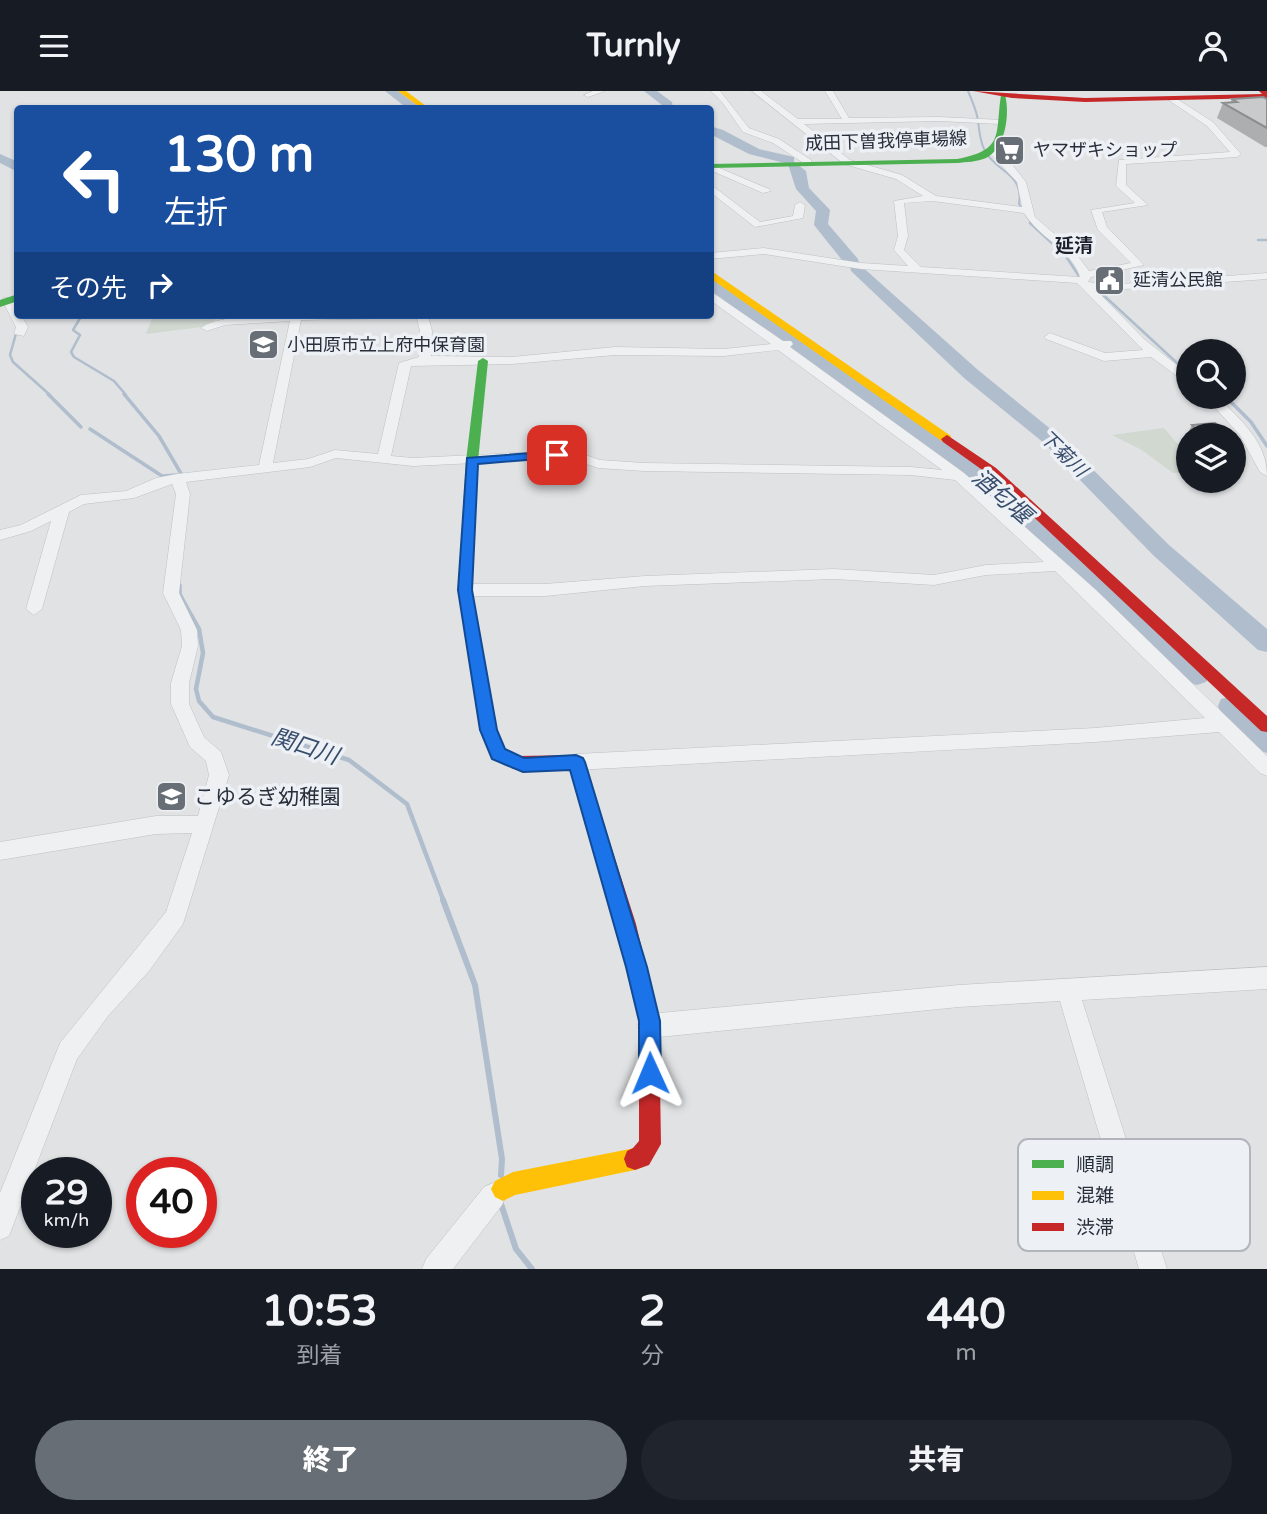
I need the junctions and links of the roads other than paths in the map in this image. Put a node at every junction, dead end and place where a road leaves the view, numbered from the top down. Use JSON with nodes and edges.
{"nodes":[{"id":1,"x":401,"y":91,"type":"edge"},
{"id":2,"x":601,"y":91,"type":"edge"},
{"id":3,"x":715,"y":91,"type":"edge"},
{"id":4,"x":756,"y":91,"type":"edge"},
{"id":5,"x":830,"y":91,"type":"edge"},
{"id":6,"x":976,"y":91,"type":"edge"},
{"id":7,"x":1262,"y":91,"type":"edge"},
{"id":8,"x":1001,"y":94,"type":"edge"},
{"id":9,"x":588,"y":95,"type":"dead end"},
{"id":10,"x":1267,"y":95,"type":"edge"},
{"id":11,"x":1171,"y":96,"type":"edge"},
{"id":12,"x":422,"y":105,"type":"edge"},
{"id":13,"x":847,"y":121,"type":"junction"},
{"id":14,"x":794,"y":122,"type":"junction"},
{"id":15,"x":1000,"y":122,"type":"junction"},
{"id":16,"x":988,"y":153,"type":"junction"},
{"id":17,"x":808,"y":162,"type":"junction"},
{"id":18,"x":850,"y":162,"type":"junction"},
{"id":19,"x":714,"y":166,"type":"edge"},
{"id":20,"x":714,"y":168,"type":"edge"},
{"id":21,"x":714,"y":190,"type":"edge"},
{"id":22,"x":766,"y":191,"type":"dead end"},
{"id":23,"x":933,"y":198,"type":"junction"},
{"id":24,"x":800,"y":205,"type":"dead end"},
{"id":25,"x":1023,"y":211,"type":"junction"},
{"id":26,"x":714,"y":256,"type":"edge"},
{"id":27,"x":917,"y":269,"type":"junction"},
{"id":28,"x":714,"y":276,"type":"edge"},
{"id":29,"x":1267,"y":276,"type":"edge"},
{"id":30,"x":1084,"y":281,"type":"junction"},
{"id":31,"x":714,"y":297,"type":"edge"},
{"id":32,"x":17,"y":319,"type":"edge"},
{"id":33,"x":296,"y":319,"type":"joint"},
{"id":34,"x":423,"y":319,"type":"edge"},
{"id":35,"x":207,"y":328,"type":"dead end"},
{"id":36,"x":20,"y":334,"type":"dead end"},
{"id":37,"x":1049,"y":337,"type":"dead end"},
{"id":38,"x":803,"y":339,"type":"junction"},
{"id":39,"x":780,"y":346,"type":"junction"},
{"id":40,"x":1154,"y":353,"type":"junction"},
{"id":41,"x":425,"y":359,"type":"junction"},
{"id":42,"x":483,"y":361,"type":"junction"},
{"id":43,"x":1176,"y":370,"type":"edge"},
{"id":44,"x":1223,"y":409,"type":"edge"},
{"id":45,"x":383,"y":461,"type":"junction"},
{"id":46,"x":472,"y":461,"type":"junction"},
{"id":47,"x":265,"y":468,"type":"junction"},
{"id":48,"x":1267,"y":472,"type":"edge"},
{"id":49,"x":959,"y":476,"type":"junction"},
{"id":50,"x":183,"y":477,"type":"junction"},
{"id":51,"x":62,"y":510,"type":"junction"},
{"id":52,"x":0,"y":535,"type":"edge"},
{"id":53,"x":1060,"y":566,"type":"junction"},
{"id":54,"x":465,"y":590,"type":"junction"},
{"id":55,"x":34,"y":609,"type":"dead end"},
{"id":56,"x":1223,"y":725,"type":"junction"},
{"id":57,"x":1267,"y":726,"type":"edge"},
{"id":58,"x":576,"y":762,"type":"junction"},
{"id":59,"x":1267,"y":768,"type":"edge"},
{"id":60,"x":205,"y":824,"type":"junction"},
{"id":61,"x":0,"y":851,"type":"edge"},
{"id":62,"x":1267,"y":978,"type":"edge"},
{"id":63,"x":1068,"y":990,"type":"junction"},
{"id":64,"x":649,"y":1026,"type":"junction"},
{"id":65,"x":1113,"y":1139,"type":"edge"},
{"id":66,"x":498,"y":1193,"type":"joint"},
{"id":67,"x":0,"y":1227,"type":"edge"},
{"id":68,"x":1148,"y":1251,"type":"edge"},
{"id":69,"x":436,"y":1269,"type":"edge"},
{"id":70,"x":1153,"y":1269,"type":"edge"}],
"edges":[{"from":1,"to":12,"type":"main road"},
{"from":2,"to":9,"type":"street"},
{"from":3,"to":17,"type":"street"},
{"from":4,"to":14,"type":"street"},
{"from":5,"to":13,"type":"street"},
{"from":6,"to":8,"type":"main road"},
{"from":7,"to":10,"type":"main road"},
{"from":8,"to":11,"type":"main road"},
{"from":8,"to":15,"type":"main road","name":"成田下曽我停車場線"},
{"from":10,"to":11,"type":"main road"},
{"from":11,"to":30,"type":"street"},
{"from":13,"to":14,"type":"street"},
{"from":13,"to":15,"type":"street"},
{"from":14,"to":18,"type":"street"},
{"from":15,"to":16,"type":"main road","name":"成田下曽我停車場線"},
{"from":16,"to":18,"type":"main road","name":"成田下曽我停車場線"},
{"from":16,"to":25,"type":"street"},
{"from":17,"to":18,"type":"main road","name":"成田下曽我停車場線"},
{"from":17,"to":19,"type":"main road","name":"成田下曽我停車場線"},
{"from":18,"to":23,"type":"street"},
{"from":20,"to":22,"type":"street"},
{"from":21,"to":24,"type":"street"},
{"from":23,"to":25,"type":"street"},
{"from":23,"to":27,"type":"street"},
{"from":25,"to":30,"type":"street"},
{"from":26,"to":27,"type":"street"},
{"from":27,"to":30,"type":"street"},
{"from":28,"to":38,"type":"main road"},
{"from":29,"to":30,"type":"street"},
{"from":30,"to":40,"type":"street"},
{"from":31,"to":39,"type":"street"},
{"from":32,"to":36,"type":"street"},
{"from":33,"to":35,"type":"street"},
{"from":33,"to":47,"type":"street"},
{"from":34,"to":41,"type":"street"},
{"from":37,"to":40,"type":"street"},
{"from":38,"to":39,"type":"street"},
{"from":38,"to":57,"type":"main road"},
{"from":39,"to":42,"type":"street"},
{"from":39,"to":49,"type":"street"},
{"from":40,"to":43,"type":"street"},
{"from":41,"to":42,"type":"street"},
{"from":41,"to":45,"type":"street"},
{"from":42,"to":46,"type":"main road"},
{"from":44,"to":48,"type":"street"},
{"from":45,"to":46,"type":"street"},
{"from":45,"to":47,"type":"street"},
{"from":46,"to":49,"type":"street"},
{"from":46,"to":54,"type":"main road"},
{"from":47,"to":50,"type":"street"},
{"from":49,"to":53,"type":"street"},
{"from":50,"to":51,"type":"street"},
{"from":50,"to":60,"type":"street"},
{"from":51,"to":52,"type":"street"},
{"from":51,"to":55,"type":"street"},
{"from":53,"to":54,"type":"street"},
{"from":53,"to":56,"type":"street"},
{"from":54,"to":58,"type":"main road"},
{"from":56,"to":58,"type":"street"},
{"from":56,"to":59,"type":"street"},
{"from":58,"to":64,"type":"main road"},
{"from":60,"to":61,"type":"street"},
{"from":60,"to":67,"type":"street"},
{"from":62,"to":63,"type":"street"},
{"from":63,"to":64,"type":"street"},
{"from":63,"to":65,"type":"street"},
{"from":64,"to":66,"type":"main road"},
{"from":66,"to":69,"type":"street"},
{"from":68,"to":70,"type":"street"}]}
